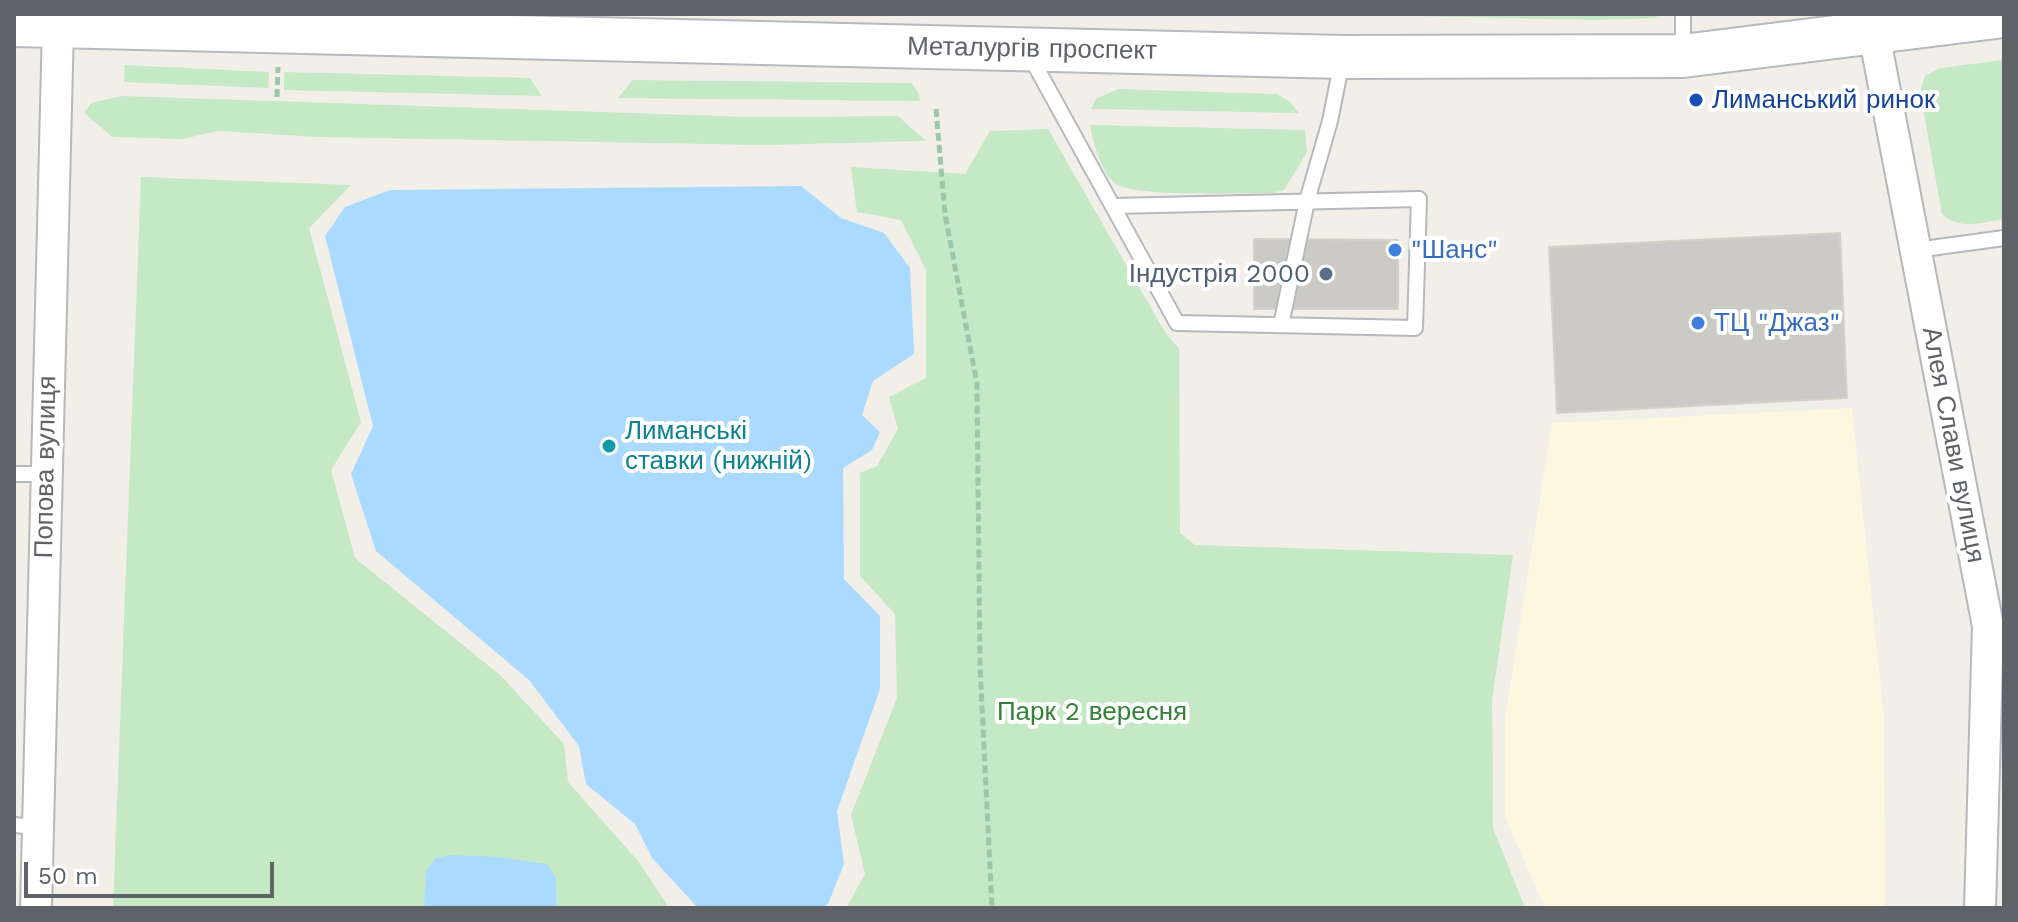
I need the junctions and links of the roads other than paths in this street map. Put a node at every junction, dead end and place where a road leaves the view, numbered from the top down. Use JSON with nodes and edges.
{"nodes":[{"id":1,"x":1683,"y":14,"type":"edge"},
{"id":2,"x":2004,"y":16,"type":"edge"},
{"id":3,"x":1869,"y":24,"type":"edge"},
{"id":4,"x":14,"y":25,"type":"edge"},
{"id":5,"x":58,"y":26,"type":"junction"},
{"id":6,"x":1025,"y":49,"type":"junction"},
{"id":7,"x":1683,"y":56,"type":"junction"},
{"id":8,"x":1343,"y":57,"type":"junction"},
{"id":9,"x":1307,"y":201,"type":"junction"},
{"id":10,"x":1113,"y":206,"type":"junction"},
{"id":11,"x":2004,"y":238,"type":"edge"},
{"id":12,"x":1916,"y":250,"type":"junction"},
{"id":13,"x":1281,"y":325,"type":"junction"},
{"id":14,"x":14,"y":474,"type":"edge"},
{"id":15,"x":46,"y":474,"type":"junction"},
{"id":16,"x":26,"y":826,"type":"edge"},
{"id":17,"x":36,"y":908,"type":"edge"},
{"id":18,"x":1980,"y":908,"type":"edge"}],
"edges":[{"from":1,"to":7,"type":"lane"},
{"from":2,"to":3,"type":"street","name":"Металургів проспект"},
{"from":3,"to":7,"type":"street","name":"Металургів проспект"},
{"from":3,"to":12,"type":"street","name":"Алея Слави вулиця"},
{"from":4,"to":5,"type":"street","name":"Металургів проспект"},
{"from":5,"to":6,"type":"street","name":"Металургів проспект"},
{"from":5,"to":15,"type":"street","name":"Попова вулиця"},
{"from":6,"to":8,"type":"street","name":"Металургів проспект"},
{"from":6,"to":10,"type":"lane"},
{"from":7,"to":8,"type":"street","name":"Металургів проспект"},
{"from":8,"to":9,"type":"lane"},
{"from":9,"to":10,"type":"lane"},
{"from":9,"to":13,"type":"lane"},
{"from":9,"to":13,"type":"lane"},
{"from":10,"to":13,"type":"lane"},
{"from":11,"to":12,"type":"lane"},
{"from":12,"to":18,"type":"street","name":"Алея Слави вулиця"},
{"from":14,"to":15,"type":"lane"},
{"from":15,"to":16,"type":"street","name":"Попова вулиця"},
{"from":16,"to":17,"type":"street","name":"Попова вулиця"}]}
